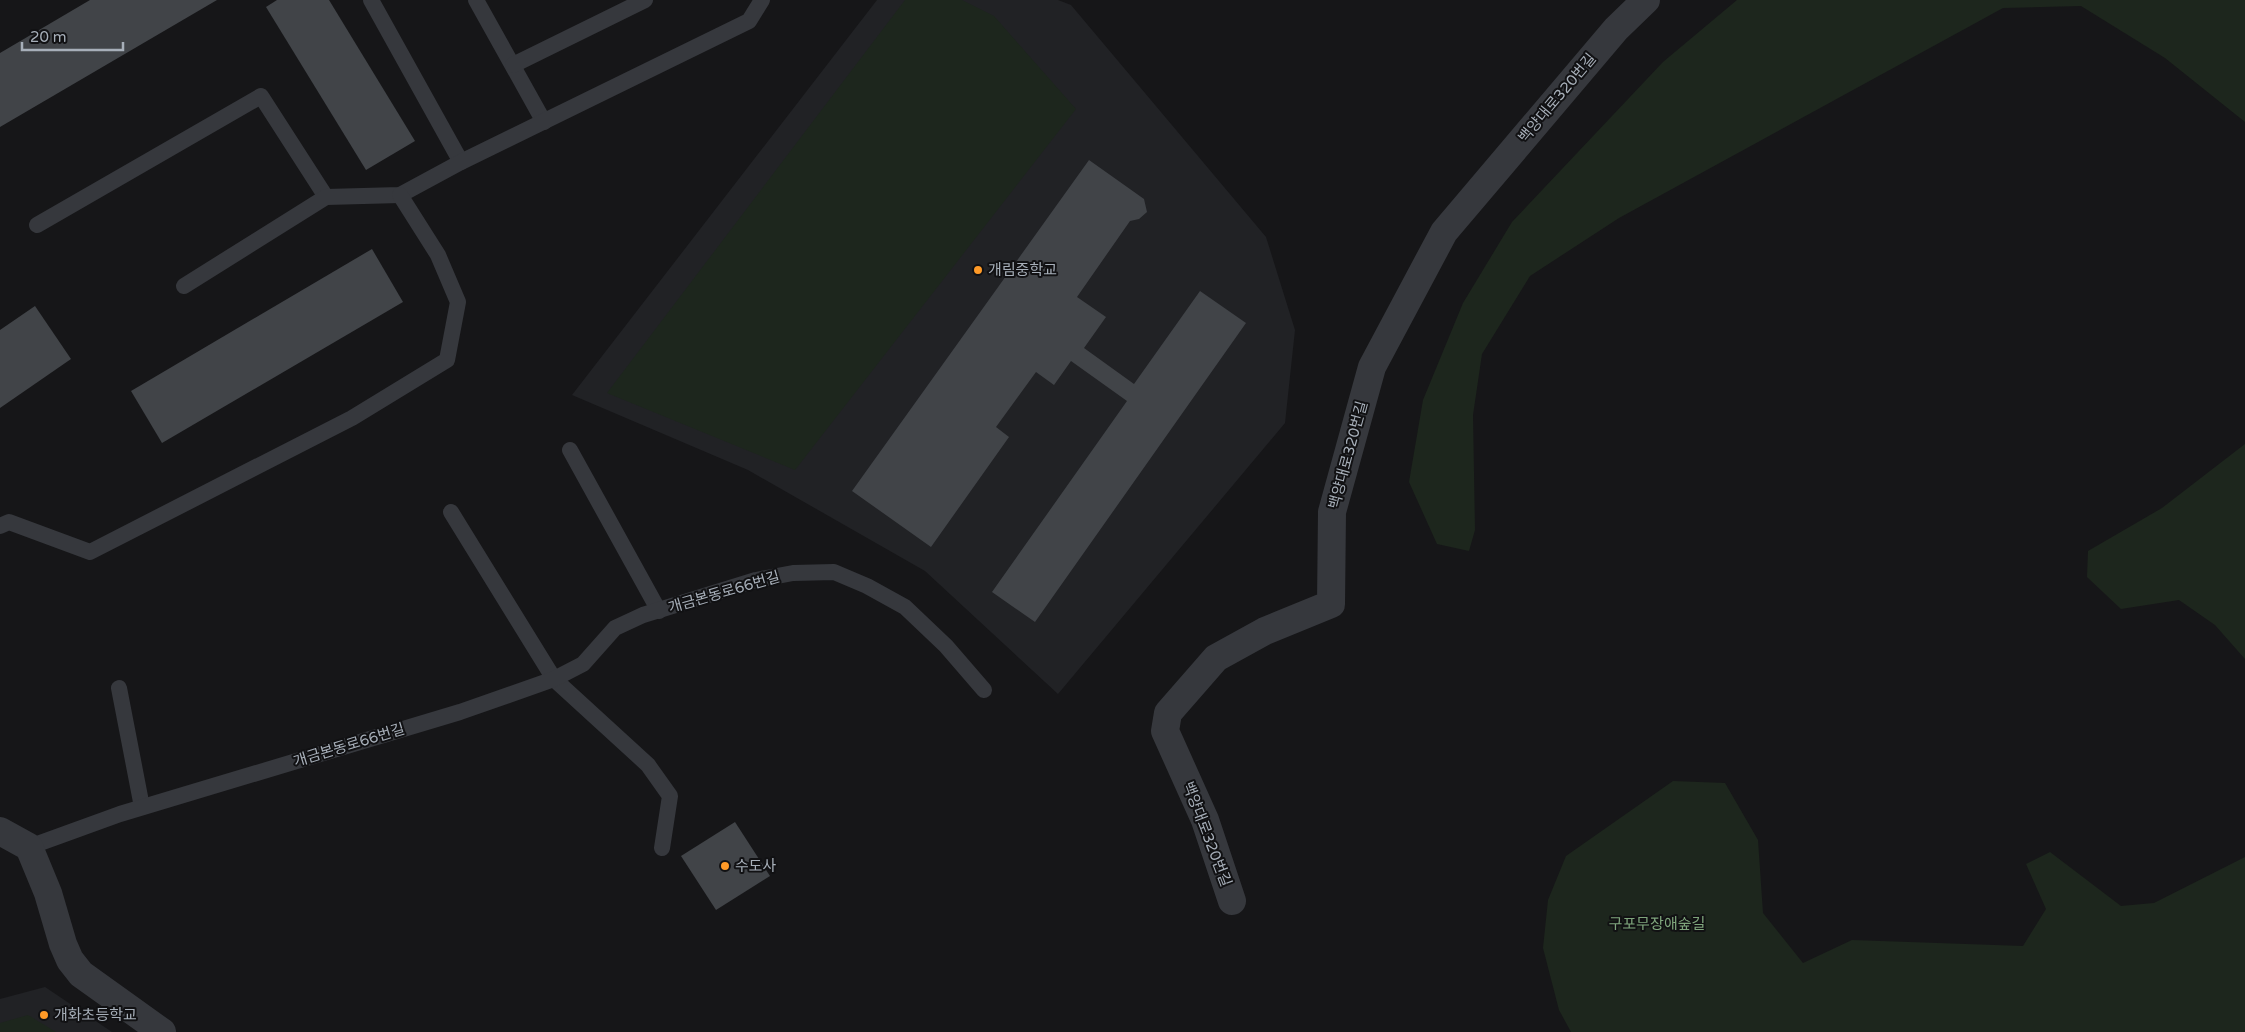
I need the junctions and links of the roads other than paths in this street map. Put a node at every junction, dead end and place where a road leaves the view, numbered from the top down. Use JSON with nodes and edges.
{"nodes":[{"id":1,"x":371,"y":0,"type":"edge"},
{"id":2,"x":476,"y":0,"type":"edge"},
{"id":3,"x":646,"y":0,"type":"edge"},
{"id":4,"x":762,"y":0,"type":"edge"},
{"id":5,"x":1646,"y":0,"type":"edge"},
{"id":6,"x":513,"y":65,"type":"junction"},
{"id":7,"x":544,"y":122,"type":"junction"},
{"id":8,"x":460,"y":162,"type":"junction"},
{"id":9,"x":400,"y":195,"type":"junction"},
{"id":10,"x":326,"y":197,"type":"junction"},
{"id":11,"x":37,"y":226,"type":"dead end"},
{"id":12,"x":184,"y":286,"type":"dead end"},
{"id":13,"x":570,"y":450,"type":"dead end"},
{"id":14,"x":452,"y":512,"type":"dead end"},
{"id":15,"x":0,"y":526,"type":"edge"},
{"id":16,"x":659,"y":611,"type":"junction"},
{"id":17,"x":554,"y":679,"type":"junction"},
{"id":18,"x":119,"y":688,"type":"dead end"},
{"id":19,"x":984,"y":690,"type":"dead end"},
{"id":20,"x":142,"y":807,"type":"junction"},
{"id":21,"x":0,"y":832,"type":"edge"},
{"id":22,"x":29,"y":847,"type":"junction"},
{"id":23,"x":662,"y":848,"type":"dead end"},
{"id":24,"x":1232,"y":901,"type":"dead end"},
{"id":25,"x":162,"y":1032,"type":"edge"}],
"edges":[{"from":1,"to":8,"type":"lane"},
{"from":2,"to":6,"type":"lane"},
{"from":3,"to":6,"type":"lane"},
{"from":4,"to":7,"type":"lane"},
{"from":5,"to":24,"type":"street","name":"백양대로320번길"},
{"from":6,"to":7,"type":"lane"},
{"from":7,"to":8,"type":"lane"},
{"from":8,"to":9,"type":"lane"},
{"from":9,"to":10,"type":"lane"},
{"from":9,"to":15,"type":"lane"},
{"from":10,"to":11,"type":"lane"},
{"from":10,"to":12,"type":"lane"},
{"from":13,"to":16,"type":"lane","name":"개금본동로66번길"},
{"from":14,"to":17,"type":"lane"},
{"from":16,"to":17,"type":"lane","name":"개금본동로66번길"},
{"from":16,"to":19,"type":"lane","name":"개금본동로66번길"},
{"from":17,"to":20,"type":"lane","name":"개금본동로66번길"},
{"from":17,"to":23,"type":"lane"},
{"from":18,"to":20,"type":"lane"},
{"from":20,"to":22,"type":"lane","name":"개금본동로66번길"},
{"from":21,"to":22,"type":"street"},
{"from":22,"to":25,"type":"street"}]}
